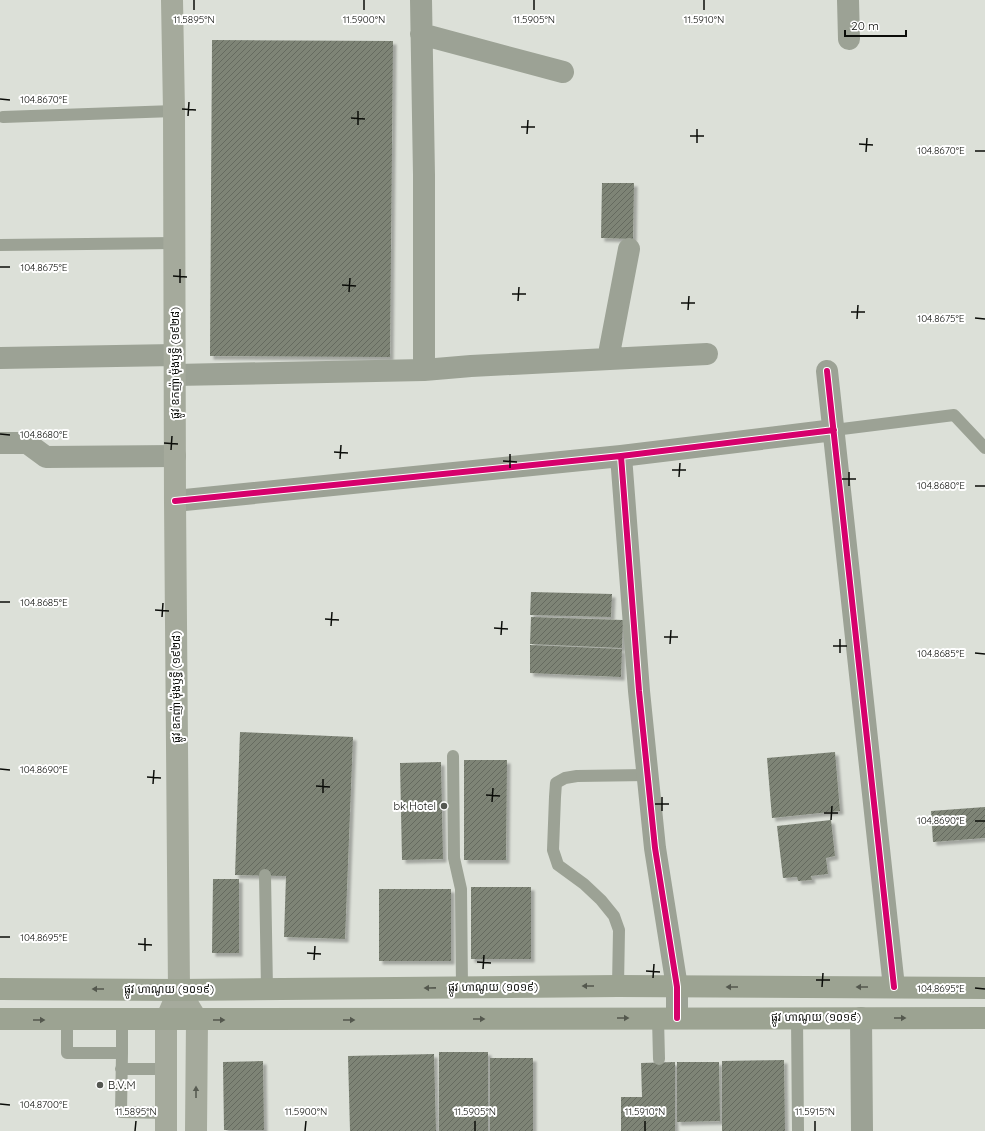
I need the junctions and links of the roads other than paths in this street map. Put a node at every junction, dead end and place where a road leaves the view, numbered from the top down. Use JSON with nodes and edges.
{"nodes":[{"id":1,"x":172,"y":0,"type":"edge"},
{"id":2,"x":421,"y":0,"type":"edge"},
{"id":3,"x":848,"y":0,"type":"edge"},
{"id":4,"x":421,"y":34,"type":"junction"},
{"id":5,"x":849,"y":39,"type":"dead end"},
{"id":6,"x":563,"y":72,"type":"dead end"},
{"id":7,"x":174,"y":111,"type":"junction"},
{"id":8,"x":3,"y":117,"type":"dead end"},
{"id":9,"x":174,"y":243,"type":"junction"},
{"id":10,"x":0,"y":245,"type":"edge"},
{"id":11,"x":629,"y":249,"type":"dead end"},
{"id":12,"x":707,"y":354,"type":"dead end"},
{"id":13,"x":0,"y":358,"type":"edge"},
{"id":14,"x":608,"y":359,"type":"junction"},
{"id":15,"x":175,"y":365,"type":"junction"},
{"id":16,"x":424,"y":370,"type":"junction"},
{"id":17,"x":827,"y":371,"type":"dead end"},
{"id":18,"x":834,"y":430,"type":"junction"},
{"id":19,"x":0,"y":443,"type":"edge"},
{"id":20,"x":985,"y":448,"type":"edge"},
{"id":21,"x":175,"y":456,"type":"junction"},
{"id":22,"x":621,"y":456,"type":"junction"},
{"id":23,"x":175,"y":501,"type":"junction"},
{"id":24,"x":454,"y":756,"type":"dead end"},
{"id":25,"x":647,"y":775,"type":"junction"},
{"id":26,"x":265,"y":875,"type":"dead end"},
{"id":27,"x":618,"y":986,"type":"junction"},
{"id":28,"x":462,"y":987,"type":"junction"},
{"id":29,"x":677,"y":987,"type":"junction"},
{"id":30,"x":894,"y":987,"type":"junction"},
{"id":31,"x":0,"y":988,"type":"edge"},
{"id":32,"x":985,"y":988,"type":"edge"},
{"id":33,"x":267,"y":989,"type":"junction"},
{"id":34,"x":179,"y":990,"type":"junction"},
{"id":35,"x":797,"y":1017,"type":"junction"},
{"id":36,"x":667,"y":1018,"type":"junction"},
{"id":37,"x":861,"y":1018,"type":"junction"},
{"id":38,"x":985,"y":1018,"type":"edge"},
{"id":39,"x":0,"y":1020,"type":"edge"},
{"id":40,"x":67,"y":1020,"type":"junction"},
{"id":41,"x":122,"y":1020,"type":"junction"},
{"id":42,"x":166,"y":1020,"type":"junction"},
{"id":43,"x":197,"y":1020,"type":"junction"},
{"id":44,"x":122,"y":1053,"type":"junction"},
{"id":45,"x":659,"y":1059,"type":"dead end"},
{"id":46,"x":121,"y":1069,"type":"junction"},
{"id":47,"x":166,"y":1069,"type":"junction"},
{"id":48,"x":166,"y":1122,"type":"edge"},
{"id":49,"x":196,"y":1131,"type":"edge"},
{"id":50,"x":798,"y":1131,"type":"edge"},
{"id":51,"x":862,"y":1131,"type":"edge"}],
"edges":[{"from":1,"to":7,"type":"main road","name":"ផ្លូវ ឧកញ៉ា ម៉ុងឫទ្ធី (១៩២៨)"},
{"from":2,"to":4,"type":"street"},
{"from":3,"to":5,"type":"street"},
{"from":4,"to":6,"type":"street"},
{"from":4,"to":16,"type":"street"},
{"from":7,"to":8,"type":"lane"},
{"from":7,"to":9,"type":"main road","name":"ផ្លូវ ឧកញ៉ា ម៉ុងឫទ្ធី (១៩២៨)"},
{"from":9,"to":10,"type":"lane"},
{"from":9,"to":15,"type":"main road","name":"ផ្លូវ ឧកញ៉ា ម៉ុងឫទ្ធី (១៩២៨)"},
{"from":11,"to":14,"type":"street"},
{"from":12,"to":14,"type":"street"},
{"from":13,"to":15,"type":"street"},
{"from":14,"to":16,"type":"street"},
{"from":15,"to":16,"type":"street"},
{"from":15,"to":21,"type":"main road","name":"ផ្លូវ ឧកញ៉ា ម៉ុងឫទ្ធី (១៩២៨)"},
{"from":17,"to":18,"type":"street"},
{"from":18,"to":20,"type":"lane"},
{"from":18,"to":22,"type":"street"},
{"from":18,"to":30,"type":"street"},
{"from":19,"to":21,"type":"street"},
{"from":21,"to":23,"type":"main road","name":"ផ្លូវ ឧកញ៉ា ម៉ុងឫទ្ធី (១៩២៨)"},
{"from":22,"to":23,"type":"street"},
{"from":22,"to":25,"type":"street"},
{"from":23,"to":34,"type":"main road","name":"ផ្លូវ ឧកញ៉ា ម៉ុងឫទ្ធី (១៩២៨)"},
{"from":24,"to":28,"type":"lane"},
{"from":25,"to":27,"type":"lane"},
{"from":25,"to":29,"type":"street"},
{"from":26,"to":33,"type":"lane"},
{"from":27,"to":28,"type":"main road","name":"ផ្លូវ ហាណូយ (១០១៩)","one_way":true},
{"from":27,"to":29,"type":"main road","name":"ផ្លូវ ហាណូយ (១០១៩)"},
{"from":28,"to":33,"type":"main road","name":"ផ្លូវ ហាណូយ (១០១៩)","one_way":true},
{"from":30,"to":29,"type":"main road","name":"ផ្លូវ ហាណូយ (១០១៩)","one_way":true},
{"from":29,"to":36,"type":"street"},
{"from":30,"to":32,"type":"main road","name":"ផ្លូវ ហាណូយ (១០១៩)"},
{"from":34,"to":31,"type":"main road","name":"ផ្លូវ ហាណូយ (១០១៩)","one_way":true},
{"from":33,"to":34,"type":"main road","name":"ផ្លូវ ហាណូយ (១០១៩)"},
{"from":34,"to":42,"type":"main road","name":"ផ្លូវ ឧកញ៉ា ម៉ុងឫទ្ធី (១៩២៨)"},
{"from":34,"to":43,"type":"main road"},
{"from":35,"to":36,"type":"main road","name":"ផ្លូវ ហាណូយ (១០១៩)"},
{"from":35,"to":37,"type":"main road","name":"ផ្លូវ ហាណូយ (១០១៩)"},
{"from":35,"to":50,"type":"lane"},
{"from":43,"to":36,"type":"main road","name":"ផ្លូវ ហាណូយ (១០១៩)","one_way":true},
{"from":36,"to":45,"type":"lane"},
{"from":37,"to":38,"type":"main road","name":"ផ្លូវ ហាណូយ (១០១៩)","one_way":true},
{"from":37,"to":51,"type":"street"},
{"from":39,"to":40,"type":"main road","name":"ផ្លូវ ហាណូយ (១០១៩)","one_way":true},
{"from":40,"to":41,"type":"main road","name":"ផ្លូវ ហាណូយ (១០១៩)"},
{"from":40,"to":44,"type":"lane"},
{"from":41,"to":42,"type":"main road","name":"ផ្លូវ ហាណូយ (១០១៩)"},
{"from":41,"to":44,"type":"lane"},
{"from":42,"to":43,"type":"main road","name":"ផ្លូវ ហាណូយ (១០១៩)"},
{"from":42,"to":47,"type":"main road","name":"ផ្លូវ ឧកញ៉ា ម៉ុងឫទ្ធី (១៩២៨)"},
{"from":49,"to":43,"type":"main road","one_way":true},
{"from":44,"to":46,"type":"lane"},
{"from":46,"to":47,"type":"lane"},
{"from":46,"to":48,"type":"lane"},
{"from":47,"to":48,"type":"main road","name":"ផ្លូវ ឧកញ៉ា ម៉ុងឫទ្ធី (១៩២៨)"}]}
